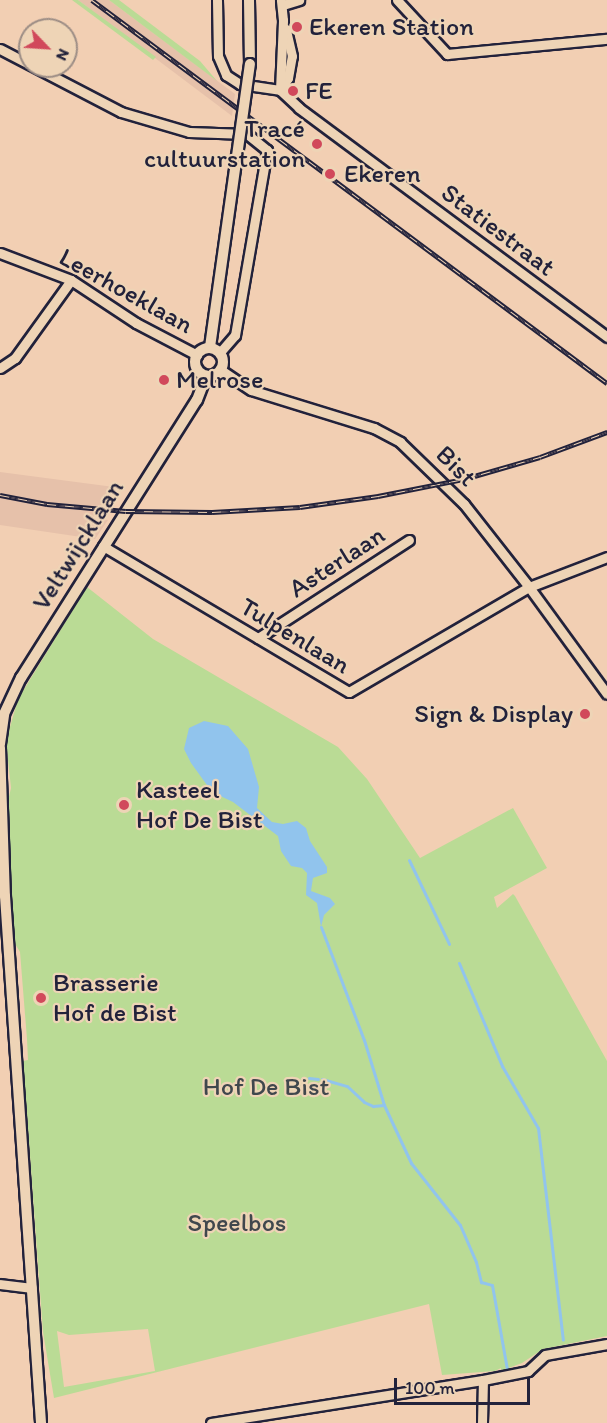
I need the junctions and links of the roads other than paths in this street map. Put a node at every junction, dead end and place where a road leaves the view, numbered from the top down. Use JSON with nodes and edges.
{"nodes":[{"id":1,"x":216,"y":0,"type":"edge"},
{"id":2,"x":249,"y":0,"type":"edge"},
{"id":3,"x":298,"y":0,"type":"edge"},
{"id":4,"x":397,"y":0,"type":"edge"},
{"id":5,"x":282,"y":3,"type":"edge"},
{"id":6,"x":607,"y":39,"type":"edge"},
{"id":7,"x":0,"y":49,"type":"edge"},
{"id":8,"x":280,"y":90,"type":"junction"},
{"id":9,"x":0,"y":253,"type":"edge"},
{"id":10,"x":71,"y":280,"type":"junction"},
{"id":11,"x":607,"y":337,"type":"edge"},
{"id":12,"x":215,"y":350,"type":"junction"},
{"id":13,"x":197,"y":356,"type":"junction"},
{"id":14,"x":0,"y":368,"type":"edge"},
{"id":15,"x":221,"y":370,"type":"junction"},
{"id":16,"x":206,"y":376,"type":"junction"},
{"id":17,"x":409,"y":540,"type":"dead end"},
{"id":18,"x":103,"y":546,"type":"junction"},
{"id":19,"x":607,"y":557,"type":"edge"},
{"id":20,"x":529,"y":587,"type":"junction"},
{"id":21,"x":258,"y":638,"type":"junction"},
{"id":22,"x":607,"y":694,"type":"edge"},
{"id":23,"x":0,"y":746,"type":"edge"},
{"id":24,"x":2,"y":896,"type":"edge"},
{"id":25,"x":0,"y":1284,"type":"edge"},
{"id":26,"x":32,"y":1288,"type":"junction"},
{"id":27,"x":607,"y":1344,"type":"edge"},
{"id":28,"x":483,"y":1380,"type":"junction"},
{"id":29,"x":41,"y":1423,"type":"edge"},
{"id":30,"x":211,"y":1423,"type":"edge"},
{"id":31,"x":482,"y":1423,"type":"edge"}],
"edges":[{"from":1,"to":8,"type":"street"},
{"from":2,"to":12,"type":"street","bridge":true},
{"from":3,"to":5,"type":"street"},
{"from":4,"to":6,"type":"street"},
{"from":5,"to":8,"type":"street"},
{"from":7,"to":12,"type":"street"},
{"from":8,"to":11,"type":"street","name":"Statiestraat"},
{"from":9,"to":10,"type":"street","name":"Leerhoeklaan"},
{"from":10,"to":13,"type":"street","name":"Leerhoeklaan"},
{"from":10,"to":14,"type":"street"},
{"from":12,"to":13,"type":"street"},
{"from":12,"to":15,"type":"street"},
{"from":13,"to":16,"type":"street"},
{"from":15,"to":16,"type":"street"},
{"from":15,"to":20,"type":"street","name":"Bist"},
{"from":16,"to":18,"type":"street","name":"Veltwijcklaan"},
{"from":17,"to":21,"type":"street","name":"Asterlaan"},
{"from":18,"to":21,"type":"street","name":"Tulpenlaan"},
{"from":18,"to":23,"type":"street","name":"Veltwijcklaan"},
{"from":19,"to":20,"type":"street"},
{"from":20,"to":21,"type":"street","name":"Tulpenlaan"},
{"from":20,"to":22,"type":"street","name":"Bist"},
{"from":23,"to":24,"type":"street","name":"Veltwijcklaan"},
{"from":24,"to":26,"type":"street","name":"Veltwijcklaan"},
{"from":25,"to":26,"type":"street"},
{"from":26,"to":29,"type":"street","name":"Veltwijcklaan"},
{"from":27,"to":28,"type":"street"},
{"from":28,"to":30,"type":"street"},
{"from":28,"to":31,"type":"street"}]}
